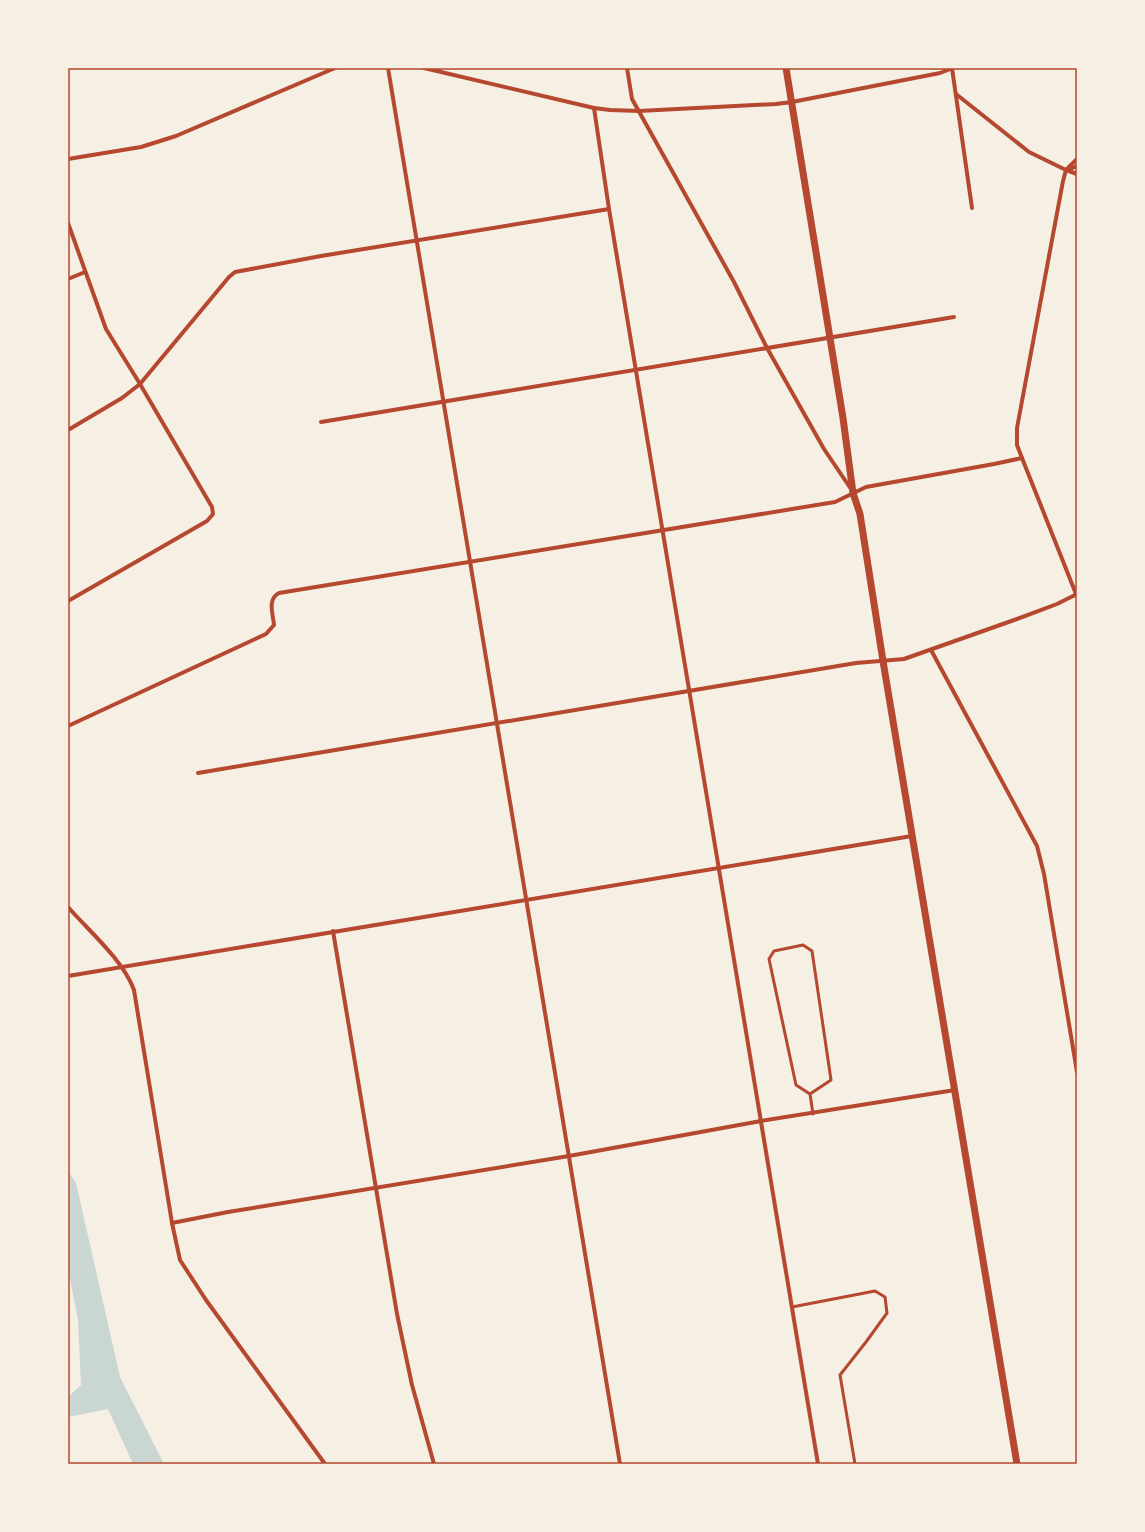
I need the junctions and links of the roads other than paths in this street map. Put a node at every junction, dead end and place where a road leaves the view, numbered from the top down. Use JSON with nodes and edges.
{"nodes":[{"id":1,"x":335,"y":68,"type":"edge"},
{"id":2,"x":388,"y":68,"type":"edge"},
{"id":3,"x":424,"y":68,"type":"edge"},
{"id":4,"x":627,"y":68,"type":"edge"},
{"id":5,"x":786,"y":68,"type":"edge"},
{"id":6,"x":952,"y":68,"type":"edge"},
{"id":7,"x":956,"y":94,"type":"junction"},
{"id":8,"x":792,"y":102,"type":"junction"},
{"id":9,"x":594,"y":108,"type":"junction"},
{"id":10,"x":639,"y":111,"type":"junction"},
{"id":11,"x":68,"y":159,"type":"edge"},
{"id":12,"x":1077,"y":159,"type":"edge"},
{"id":13,"x":1077,"y":166,"type":"edge"},
{"id":14,"x":1066,"y":170,"type":"junction"},
{"id":15,"x":1077,"y":174,"type":"edge"},
{"id":16,"x":972,"y":208,"type":"dead end"},
{"id":17,"x":609,"y":209,"type":"junction"},
{"id":18,"x":68,"y":223,"type":"edge"},
{"id":19,"x":418,"y":241,"type":"junction"},
{"id":20,"x":85,"y":272,"type":"junction"},
{"id":21,"x":68,"y":279,"type":"edge"},
{"id":22,"x":954,"y":317,"type":"dead end"},
{"id":23,"x":830,"y":338,"type":"junction"},
{"id":24,"x":767,"y":348,"type":"junction"},
{"id":25,"x":637,"y":370,"type":"junction"},
{"id":26,"x":140,"y":384,"type":"junction"},
{"id":27,"x":444,"y":401,"type":"junction"},
{"id":28,"x":321,"y":422,"type":"dead end"},
{"id":29,"x":68,"y":430,"type":"edge"},
{"id":30,"x":1022,"y":458,"type":"junction"},
{"id":31,"x":853,"y":493,"type":"junction"},
{"id":32,"x":663,"y":530,"type":"junction"},
{"id":33,"x":470,"y":562,"type":"junction"},
{"id":34,"x":1076,"y":594,"type":"edge"},
{"id":35,"x":68,"y":601,"type":"edge"},
{"id":36,"x":931,"y":650,"type":"junction"},
{"id":37,"x":883,"y":661,"type":"junction"},
{"id":38,"x":690,"y":691,"type":"junction"},
{"id":39,"x":497,"y":723,"type":"junction"},
{"id":40,"x":68,"y":726,"type":"edge"},
{"id":41,"x":198,"y":773,"type":"dead end"},
{"id":42,"x":912,"y":836,"type":"junction"},
{"id":43,"x":719,"y":868,"type":"junction"},
{"id":44,"x":526,"y":899,"type":"junction"},
{"id":45,"x":68,"y":907,"type":"edge"},
{"id":46,"x":333,"y":931,"type":"junction"},
{"id":47,"x":122,"y":966,"type":"junction"},
{"id":48,"x":68,"y":976,"type":"edge"},
{"id":49,"x":1077,"y":1072,"type":"edge"},
{"id":50,"x":955,"y":1090,"type":"junction"},
{"id":51,"x":810,"y":1094,"type":"junction"},
{"id":52,"x":813,"y":1114,"type":"junction"},
{"id":53,"x":761,"y":1121,"type":"junction"},
{"id":54,"x":569,"y":1156,"type":"junction"},
{"id":55,"x":376,"y":1188,"type":"junction"},
{"id":56,"x":172,"y":1223,"type":"junction"},
{"id":57,"x":792,"y":1307,"type":"junction"},
{"id":58,"x":325,"y":1464,"type":"edge"},
{"id":59,"x":434,"y":1464,"type":"edge"},
{"id":60,"x":620,"y":1464,"type":"edge"},
{"id":61,"x":818,"y":1464,"type":"edge"},
{"id":62,"x":855,"y":1464,"type":"edge"},
{"id":63,"x":1017,"y":1464,"type":"edge"}],
"edges":[{"from":1,"to":11,"type":"street"},
{"from":2,"to":19,"type":"street"},
{"from":3,"to":9,"type":"street"},
{"from":4,"to":10,"type":"street"},
{"from":5,"to":8,"type":"street"},
{"from":6,"to":7,"type":"street"},
{"from":6,"to":8,"type":"street"},
{"from":7,"to":14,"type":"street"},
{"from":7,"to":16,"type":"street"},
{"from":8,"to":10,"type":"street"},
{"from":8,"to":23,"type":"street"},
{"from":9,"to":10,"type":"street"},
{"from":9,"to":17,"type":"street"},
{"from":10,"to":24,"type":"street"},
{"from":12,"to":14,"type":"street"},
{"from":13,"to":14,"type":"street"},
{"from":14,"to":15,"type":"street"},
{"from":14,"to":30,"type":"street"},
{"from":17,"to":19,"type":"street"},
{"from":17,"to":25,"type":"street"},
{"from":18,"to":20,"type":"street"},
{"from":19,"to":26,"type":"street"},
{"from":19,"to":27,"type":"street"},
{"from":20,"to":21,"type":"street"},
{"from":20,"to":26,"type":"street"},
{"from":22,"to":23,"type":"street"},
{"from":23,"to":24,"type":"street"},
{"from":23,"to":31,"type":"street"},
{"from":24,"to":25,"type":"street"},
{"from":24,"to":31,"type":"street"},
{"from":25,"to":27,"type":"street"},
{"from":25,"to":32,"type":"street"},
{"from":26,"to":29,"type":"street"},
{"from":26,"to":35,"type":"street"},
{"from":27,"to":28,"type":"street"},
{"from":27,"to":33,"type":"street"},
{"from":30,"to":31,"type":"street"},
{"from":30,"to":34,"type":"street"},
{"from":31,"to":32,"type":"street"},
{"from":31,"to":37,"type":"street"},
{"from":32,"to":33,"type":"street"},
{"from":32,"to":38,"type":"street"},
{"from":33,"to":39,"type":"street"},
{"from":33,"to":40,"type":"street"},
{"from":34,"to":36,"type":"street"},
{"from":36,"to":37,"type":"street"},
{"from":36,"to":49,"type":"street"},
{"from":37,"to":38,"type":"street"},
{"from":37,"to":42,"type":"street"},
{"from":38,"to":39,"type":"street"},
{"from":38,"to":43,"type":"street"},
{"from":39,"to":41,"type":"street"},
{"from":39,"to":44,"type":"street"},
{"from":42,"to":43,"type":"street"},
{"from":42,"to":50,"type":"street"},
{"from":43,"to":44,"type":"street"},
{"from":43,"to":53,"type":"street"},
{"from":44,"to":46,"type":"street"},
{"from":44,"to":54,"type":"street"},
{"from":45,"to":47,"type":"street"},
{"from":46,"to":47,"type":"street"},
{"from":46,"to":55,"type":"street"},
{"from":47,"to":48,"type":"street"},
{"from":47,"to":56,"type":"street"},
{"from":50,"to":52,"type":"street"},
{"from":50,"to":63,"type":"street"},
{"from":51,"to":51,"type":"lane"},
{"from":51,"to":52,"type":"lane"},
{"from":52,"to":53,"type":"street"},
{"from":53,"to":54,"type":"street"},
{"from":53,"to":57,"type":"street"},
{"from":54,"to":55,"type":"street"},
{"from":54,"to":60,"type":"street"},
{"from":55,"to":56,"type":"street"},
{"from":55,"to":59,"type":"street"},
{"from":56,"to":58,"type":"street"},
{"from":57,"to":61,"type":"street"},
{"from":57,"to":62,"type":"lane"}]}
